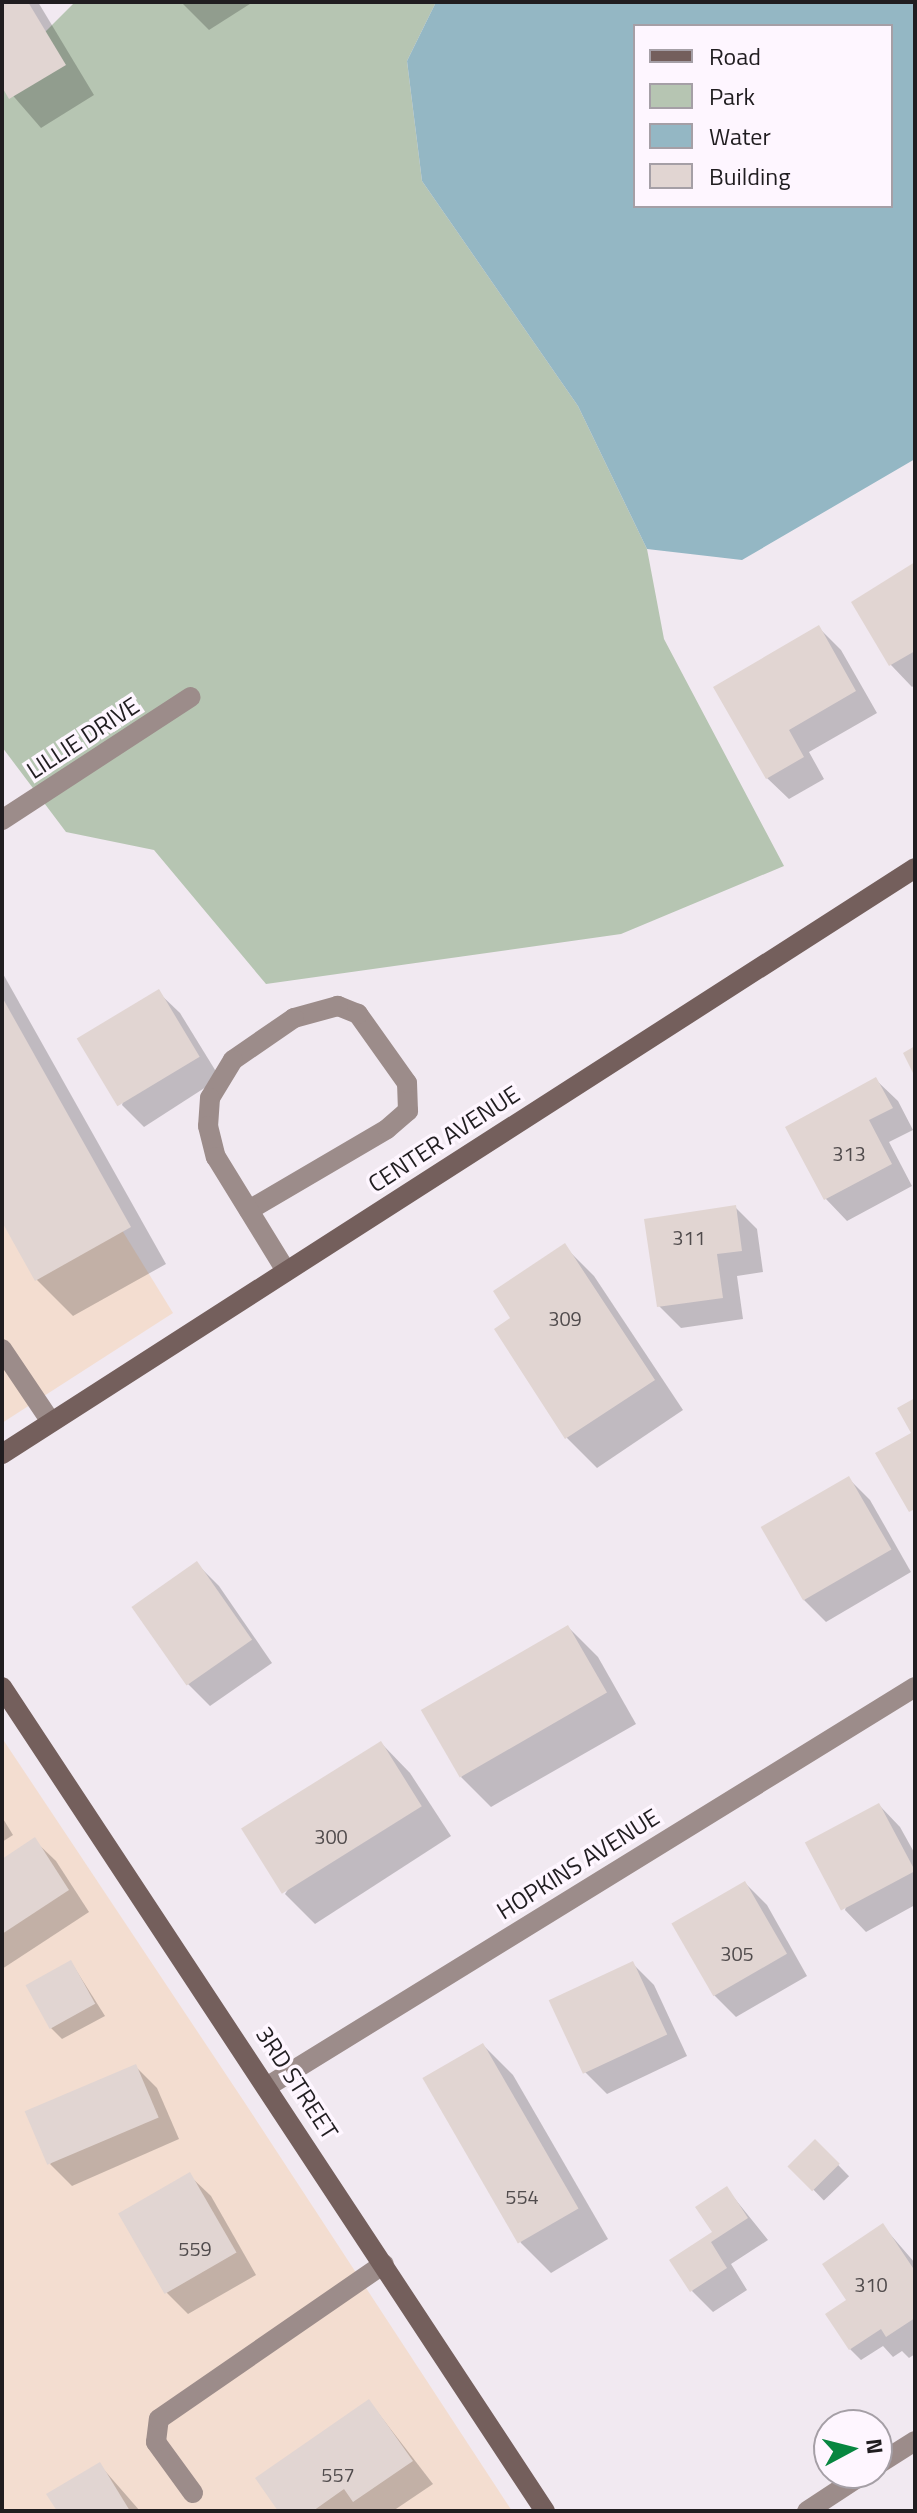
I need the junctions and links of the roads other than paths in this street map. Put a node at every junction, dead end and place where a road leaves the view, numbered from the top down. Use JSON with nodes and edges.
{"nodes":[{"id":1,"x":191,"y":697,"type":"dead end"},
{"id":2,"x":2,"y":820,"type":"edge"},
{"id":3,"x":915,"y":868,"type":"edge"},
{"id":4,"x":249,"y":1210,"type":"junction"},
{"id":5,"x":286,"y":1271,"type":"junction"},
{"id":6,"x":2,"y":1349,"type":"edge"},
{"id":7,"x":51,"y":1422,"type":"junction"},
{"id":8,"x":2,"y":1454,"type":"edge"},
{"id":9,"x":2,"y":1687,"type":"edge"},
{"id":10,"x":915,"y":1687,"type":"edge"},
{"id":11,"x":268,"y":2086,"type":"junction"},
{"id":12,"x":384,"y":2264,"type":"junction"},
{"id":13,"x":915,"y":2441,"type":"edge"},
{"id":14,"x":893,"y":2455,"type":"edge"},
{"id":15,"x":841,"y":2489,"type":"edge"},
{"id":16,"x":193,"y":2493,"type":"dead end"},
{"id":17,"x":545,"y":2511,"type":"edge"},
{"id":18,"x":807,"y":2511,"type":"edge"}],
"edges":[{"from":1,"to":2,"type":"street","name":"LILLIE DRIVE"},
{"from":3,"to":5,"type":"street","name":"CENTER AVENUE"},
{"from":4,"to":4,"type":"street"},
{"from":4,"to":5,"type":"street"},
{"from":5,"to":7,"type":"street","name":"CENTER AVENUE"},
{"from":6,"to":7,"type":"street"},
{"from":7,"to":8,"type":"street","name":"CENTER AVENUE"},
{"from":9,"to":11,"type":"street","name":"3RD STREET"},
{"from":10,"to":11,"type":"street","name":"HOPKINS AVENUE"},
{"from":11,"to":12,"type":"street","name":"3RD STREET"},
{"from":12,"to":16,"type":"street"},
{"from":12,"to":17,"type":"street","name":"3RD STREET"},
{"from":13,"to":14,"type":"street"},
{"from":15,"to":18,"type":"street"}]}
